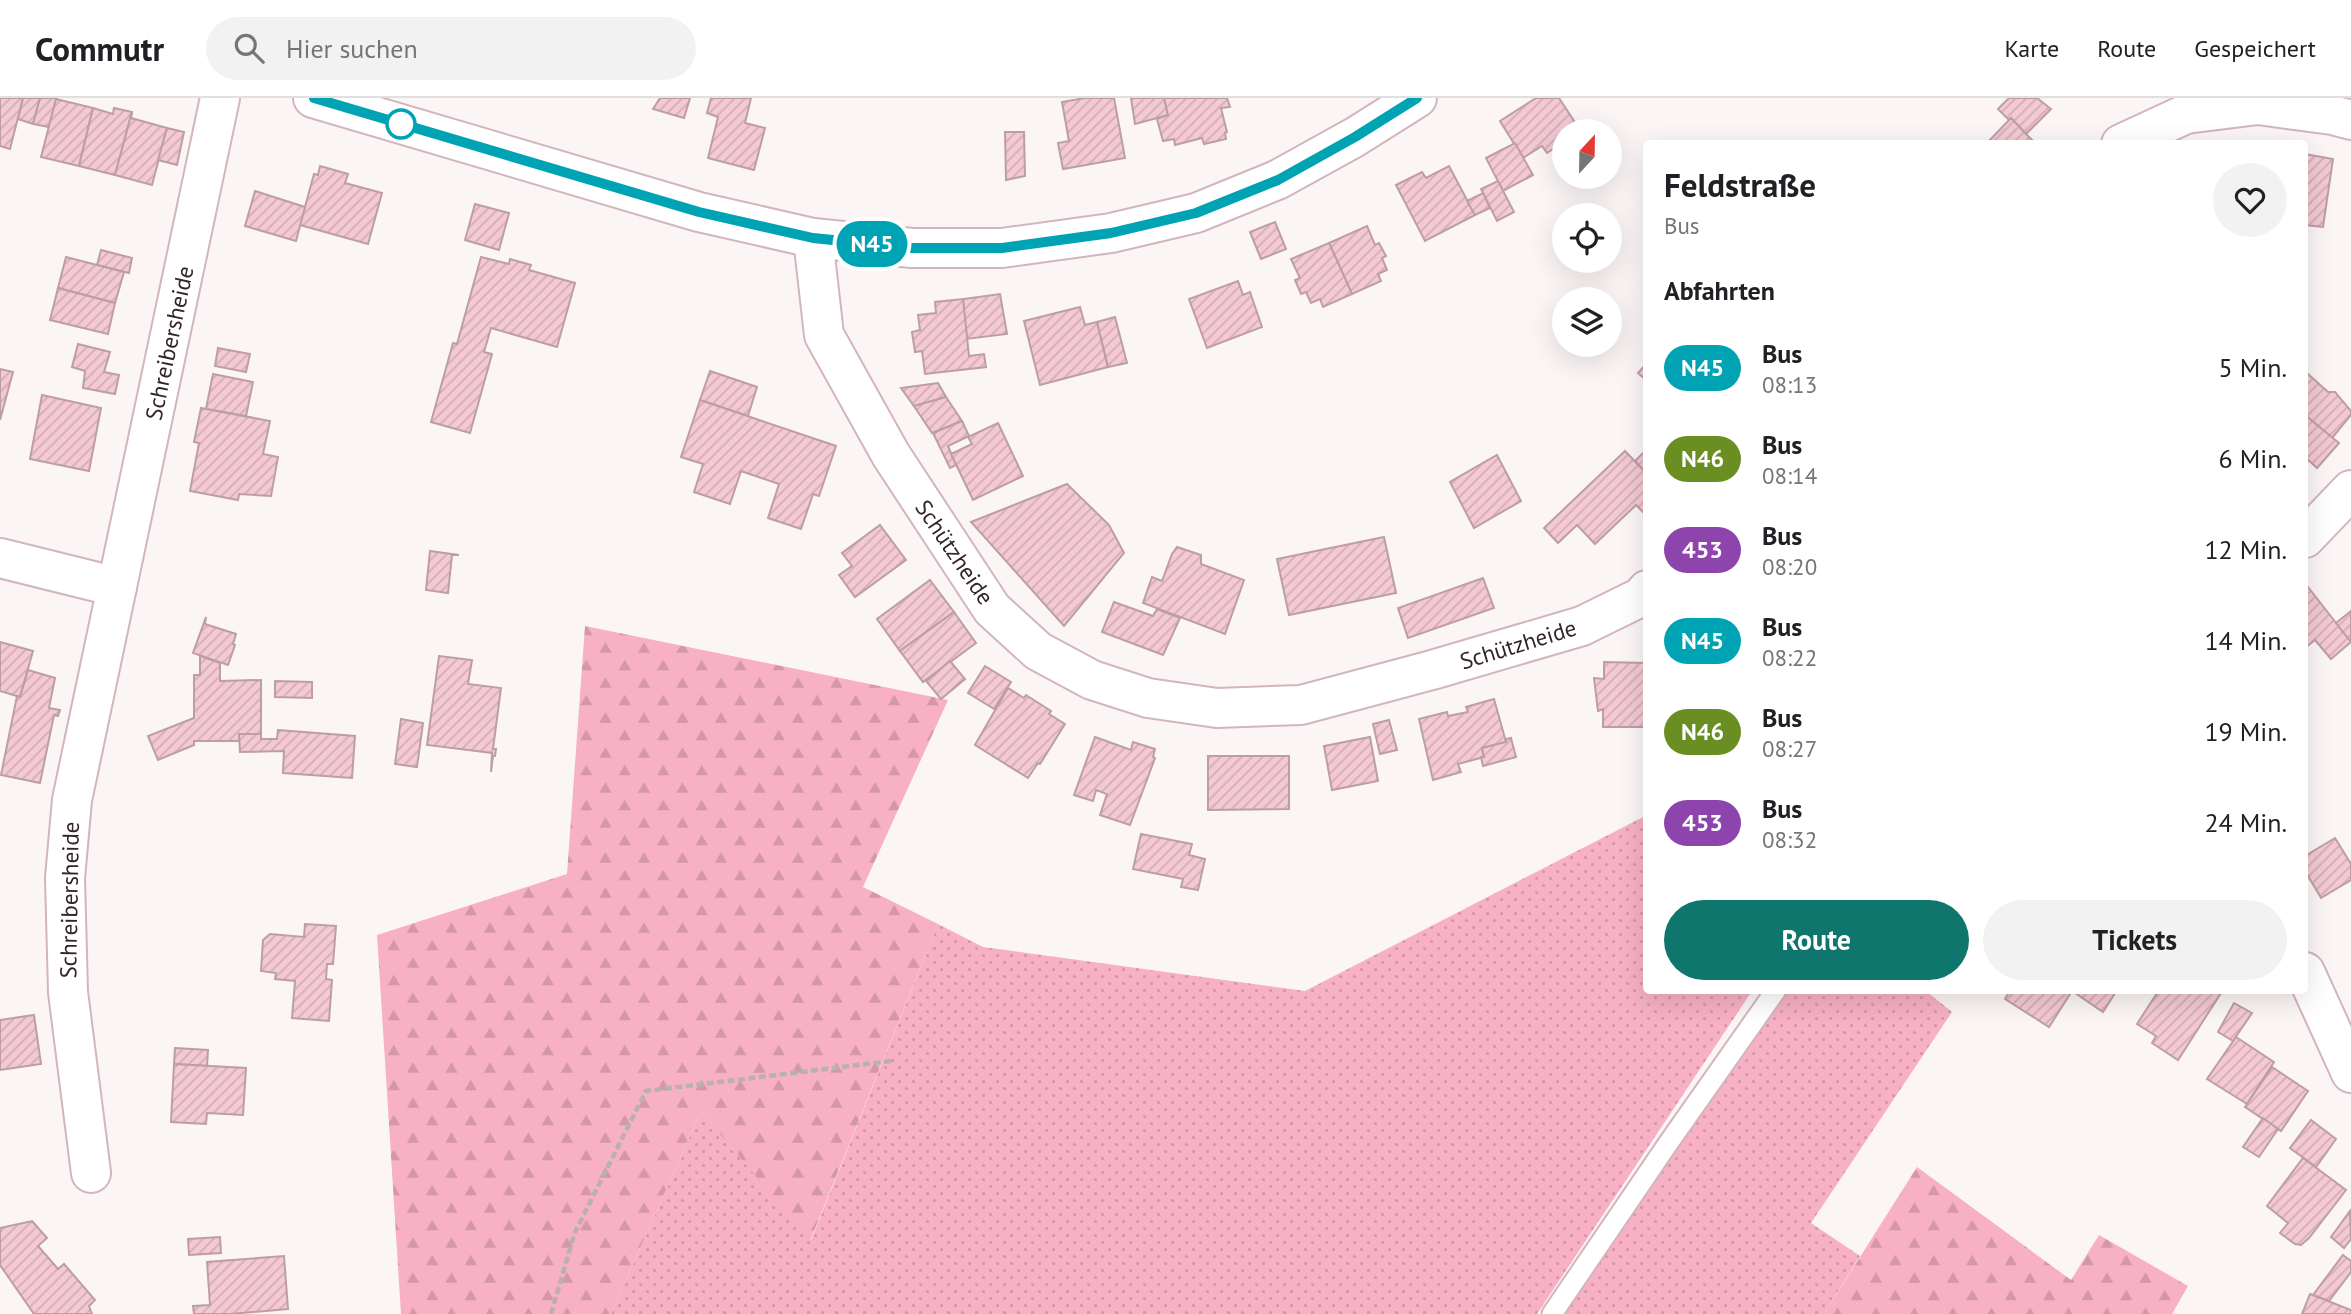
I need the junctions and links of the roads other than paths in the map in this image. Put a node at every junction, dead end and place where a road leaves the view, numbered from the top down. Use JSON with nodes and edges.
{"nodes":[{"id":1,"x":220,"y":98,"type":"edge"},
{"id":2,"x":313,"y":98,"type":"edge"},
{"id":3,"x":1417,"y":98,"type":"edge"},
{"id":4,"x":2351,"y":120,"type":"edge"},
{"id":5,"x":2129,"y":140,"type":"edge"},
{"id":6,"x":813,"y":238,"type":"junction"},
{"id":7,"x":2351,"y":490,"type":"edge"},
{"id":8,"x":2308,"y":535,"type":"edge"},
{"id":9,"x":0,"y":558,"type":"edge"},
{"id":10,"x":117,"y":587,"type":"junction"},
{"id":11,"x":1643,"y":596,"type":"edge"},
{"id":12,"x":2308,"y":979,"type":"edge"},
{"id":13,"x":1773,"y":994,"type":"edge"},
{"id":14,"x":2351,"y":1073,"type":"edge"},
{"id":15,"x":92,"y":1173,"type":"dead end"},
{"id":16,"x":1552,"y":1314,"type":"edge"}],
"edges":[{"from":1,"to":10,"type":"street","name":"Schreibersheide"},
{"from":2,"to":6,"type":"street"},
{"from":3,"to":6,"type":"street"},
{"from":4,"to":5,"type":"street"},
{"from":6,"to":11,"type":"street","name":"Schützheide"},
{"from":7,"to":8,"type":"street"},
{"from":9,"to":10,"type":"street"},
{"from":10,"to":15,"type":"street","name":"Schreibersheide"},
{"from":12,"to":14,"type":"street"},
{"from":13,"to":16,"type":"lane"}]}
